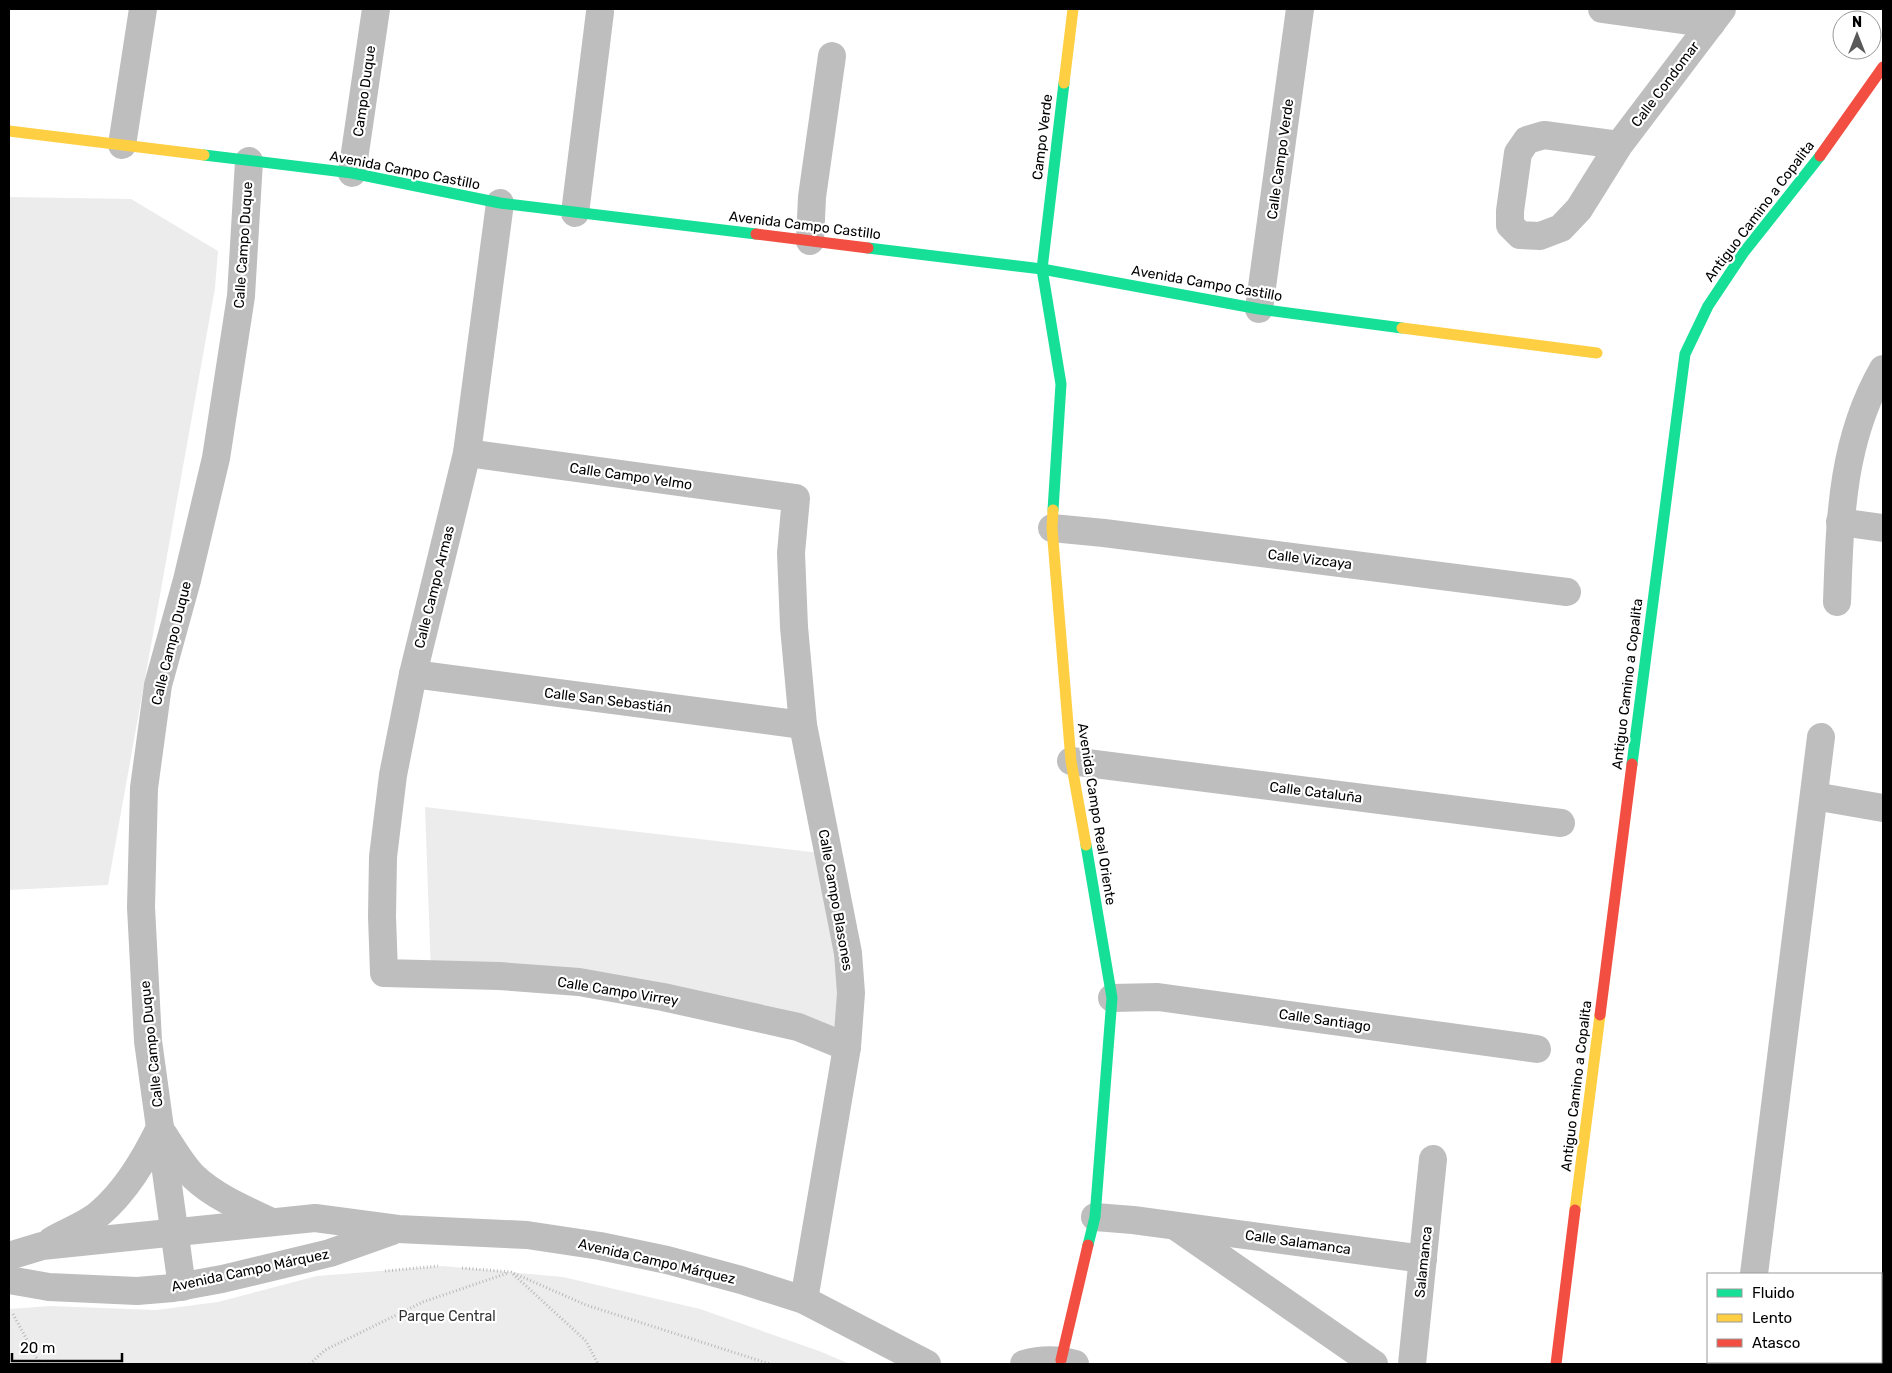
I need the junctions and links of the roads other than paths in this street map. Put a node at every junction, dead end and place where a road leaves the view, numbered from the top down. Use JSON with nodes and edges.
{"nodes":[{"id":1,"x":143,"y":9,"type":"edge"},
{"id":2,"x":376,"y":9,"type":"edge"},
{"id":3,"x":1073,"y":9,"type":"edge"},
{"id":4,"x":1300,"y":9,"type":"edge"},
{"id":5,"x":1602,"y":9,"type":"edge"},
{"id":6,"x":600,"y":12,"type":"dead end"},
{"id":7,"x":1716,"y":16,"type":"edge"},
{"id":8,"x":832,"y":56,"type":"dead end"},
{"id":9,"x":1883,"y":67,"type":"edge"},
{"id":10,"x":9,"y":131,"type":"edge"},
{"id":11,"x":122,"y":145,"type":"junction"},
{"id":12,"x":1619,"y":145,"type":"dead end"},
{"id":13,"x":249,"y":160,"type":"junction"},
{"id":14,"x":352,"y":173,"type":"junction"},
{"id":15,"x":500,"y":203,"type":"junction"},
{"id":16,"x":575,"y":212,"type":"junction"},
{"id":17,"x":810,"y":241,"type":"junction"},
{"id":18,"x":1042,"y":269,"type":"junction"},
{"id":19,"x":1259,"y":309,"type":"junction"},
{"id":20,"x":1597,"y":353,"type":"dead end"},
{"id":21,"x":1883,"y":370,"type":"edge"},
{"id":22,"x":467,"y":453,"type":"junction"},
{"id":23,"x":796,"y":498,"type":"joint"},
{"id":24,"x":1840,"y":522,"type":"junction"},
{"id":25,"x":1052,"y":528,"type":"junction"},
{"id":26,"x":1883,"y":528,"type":"edge"},
{"id":27,"x":1567,"y":592,"type":"dead end"},
{"id":28,"x":1837,"y":602,"type":"dead end"},
{"id":29,"x":413,"y":674,"type":"junction"},
{"id":30,"x":803,"y":725,"type":"junction"},
{"id":31,"x":1821,"y":738,"type":"dead end"},
{"id":32,"x":1071,"y":761,"type":"junction"},
{"id":33,"x":1814,"y":796,"type":"junction"},
{"id":34,"x":1883,"y":808,"type":"edge"},
{"id":35,"x":1560,"y":822,"type":"dead end"},
{"id":36,"x":384,"y":973,"type":"joint"},
{"id":37,"x":1112,"y":998,"type":"junction"},
{"id":38,"x":846,"y":1047,"type":"junction"},
{"id":39,"x":1537,"y":1049,"type":"dead end"},
{"id":40,"x":160,"y":1128,"type":"junction"},
{"id":41,"x":1433,"y":1159,"type":"dead end"},
{"id":42,"x":1095,"y":1216,"type":"junction"},
{"id":43,"x":274,"y":1223,"type":"junction"},
{"id":44,"x":1173,"y":1225,"type":"junction"},
{"id":45,"x":398,"y":1229,"type":"junction"},
{"id":46,"x":174,"y":1232,"type":"junction"},
{"id":47,"x":42,"y":1246,"type":"junction"},
{"id":48,"x":9,"y":1256,"type":"edge"},
{"id":49,"x":1423,"y":1259,"type":"junction"},
{"id":50,"x":1754,"y":1273,"type":"edge"},
{"id":51,"x":9,"y":1280,"type":"edge"},
{"id":52,"x":182,"y":1287,"type":"junction"},
{"id":53,"x":804,"y":1300,"type":"junction"},
{"id":54,"x":1068,"y":1362,"type":"edge"},
{"id":55,"x":927,"y":1364,"type":"edge"},
{"id":56,"x":1024,"y":1364,"type":"edge"},
{"id":57,"x":1374,"y":1364,"type":"edge"},
{"id":58,"x":1412,"y":1364,"type":"edge"},
{"id":59,"x":1556,"y":1364,"type":"edge"}],
"edges":[{"from":1,"to":11,"type":"street"},
{"from":2,"to":14,"type":"street","name":"Campo Duque"},
{"from":3,"to":18,"type":"street","name":"Campo Verde"},
{"from":4,"to":19,"type":"street","name":"Calle Campo Verde"},
{"from":5,"to":7,"type":"street","name":"Calle Condomar"},
{"from":6,"to":16,"type":"street"},
{"from":7,"to":12,"type":"street","name":"Calle Condomar"},
{"from":8,"to":17,"type":"street"},
{"from":9,"to":59,"type":"street","name":"Antiguo Camino a Copalita"},
{"from":10,"to":11,"type":"street","name":"Avenida Campo Castillo"},
{"from":11,"to":13,"type":"street","name":"Avenida Campo Castillo"},
{"from":13,"to":14,"type":"street","name":"Avenida Campo Castillo"},
{"from":13,"to":40,"type":"street","name":"Calle Campo Duque"},
{"from":14,"to":15,"type":"street","name":"Avenida Campo Castillo"},
{"from":15,"to":16,"type":"street","name":"Avenida Campo Castillo"},
{"from":15,"to":22,"type":"street","name":"Calle Campo Armas"},
{"from":16,"to":17,"type":"street","name":"Avenida Campo Castillo"},
{"from":17,"to":18,"type":"street","name":"Avenida Campo Castillo"},
{"from":18,"to":19,"type":"street","name":"Avenida Campo Castillo"},
{"from":18,"to":25,"type":"street","name":"Avenida Campo Real Oriente"},
{"from":19,"to":20,"type":"street","name":"Avenida Campo Castillo"},
{"from":21,"to":24,"type":"street"},
{"from":22,"to":23,"type":"street","name":"Calle Campo Yelmo"},
{"from":22,"to":29,"type":"street","name":"Calle Campo Armas"},
{"from":23,"to":30,"type":"street","name":"Calle Campo Blasones"},
{"from":24,"to":26,"type":"street"},
{"from":24,"to":28,"type":"street"},
{"from":25,"to":27,"type":"street","name":"Calle Vizcaya"},
{"from":25,"to":32,"type":"street","name":"Avenida Campo Real Oriente"},
{"from":29,"to":30,"type":"street","name":"Calle San Sebastián"},
{"from":29,"to":36,"type":"street","name":"Calle Campo Armas"},
{"from":30,"to":38,"type":"street","name":"Calle Campo Blasones"},
{"from":31,"to":33,"type":"street"},
{"from":32,"to":35,"type":"street","name":"Calle Cataluña"},
{"from":32,"to":37,"type":"street","name":"Avenida Campo Real Oriente"},
{"from":33,"to":34,"type":"street"},
{"from":33,"to":50,"type":"street"},
{"from":36,"to":38,"type":"street","name":"Calle Campo Virrey"},
{"from":37,"to":39,"type":"street","name":"Calle Santiago"},
{"from":37,"to":42,"type":"street","name":"Avenida Campo Real Oriente"},
{"from":38,"to":53,"type":"street","name":"Calle Campo Blasones"},
{"from":40,"to":43,"type":"street","name":"Calle Campo Duque"},
{"from":40,"to":46,"type":"street","name":"Calle Campo Duque"},
{"from":40,"to":47,"type":"street"},
{"from":41,"to":49,"type":"street","name":"Salamanca"},
{"from":42,"to":44,"type":"street","name":"Calle Salamanca"},
{"from":42,"to":54,"type":"street","name":"Avenida Campo Real Oriente"},
{"from":43,"to":45,"type":"street","name":"Avenida Campo Márquez"},
{"from":43,"to":46,"type":"street","name":"Avenida Campo Márquez"},
{"from":44,"to":49,"type":"street","name":"Calle Salamanca"},
{"from":44,"to":57,"type":"street","name":"Calle Salamanca"},
{"from":45,"to":52,"type":"street","name":"Avenida Campo Márquez"},
{"from":45,"to":53,"type":"street","name":"Avenida Campo Márquez"},
{"from":46,"to":47,"type":"street","name":"Avenida Campo Márquez"},
{"from":46,"to":52,"type":"street","name":"Calle Campo Duque"},
{"from":47,"to":48,"type":"street","name":"Avenida Campo Márquez"},
{"from":49,"to":58,"type":"street","name":"Salamanca"},
{"from":51,"to":52,"type":"street","name":"Avenida Campo Márquez"},
{"from":53,"to":55,"type":"street","name":"Avenida Campo Márquez"},
{"from":54,"to":56,"type":"street"}]}
